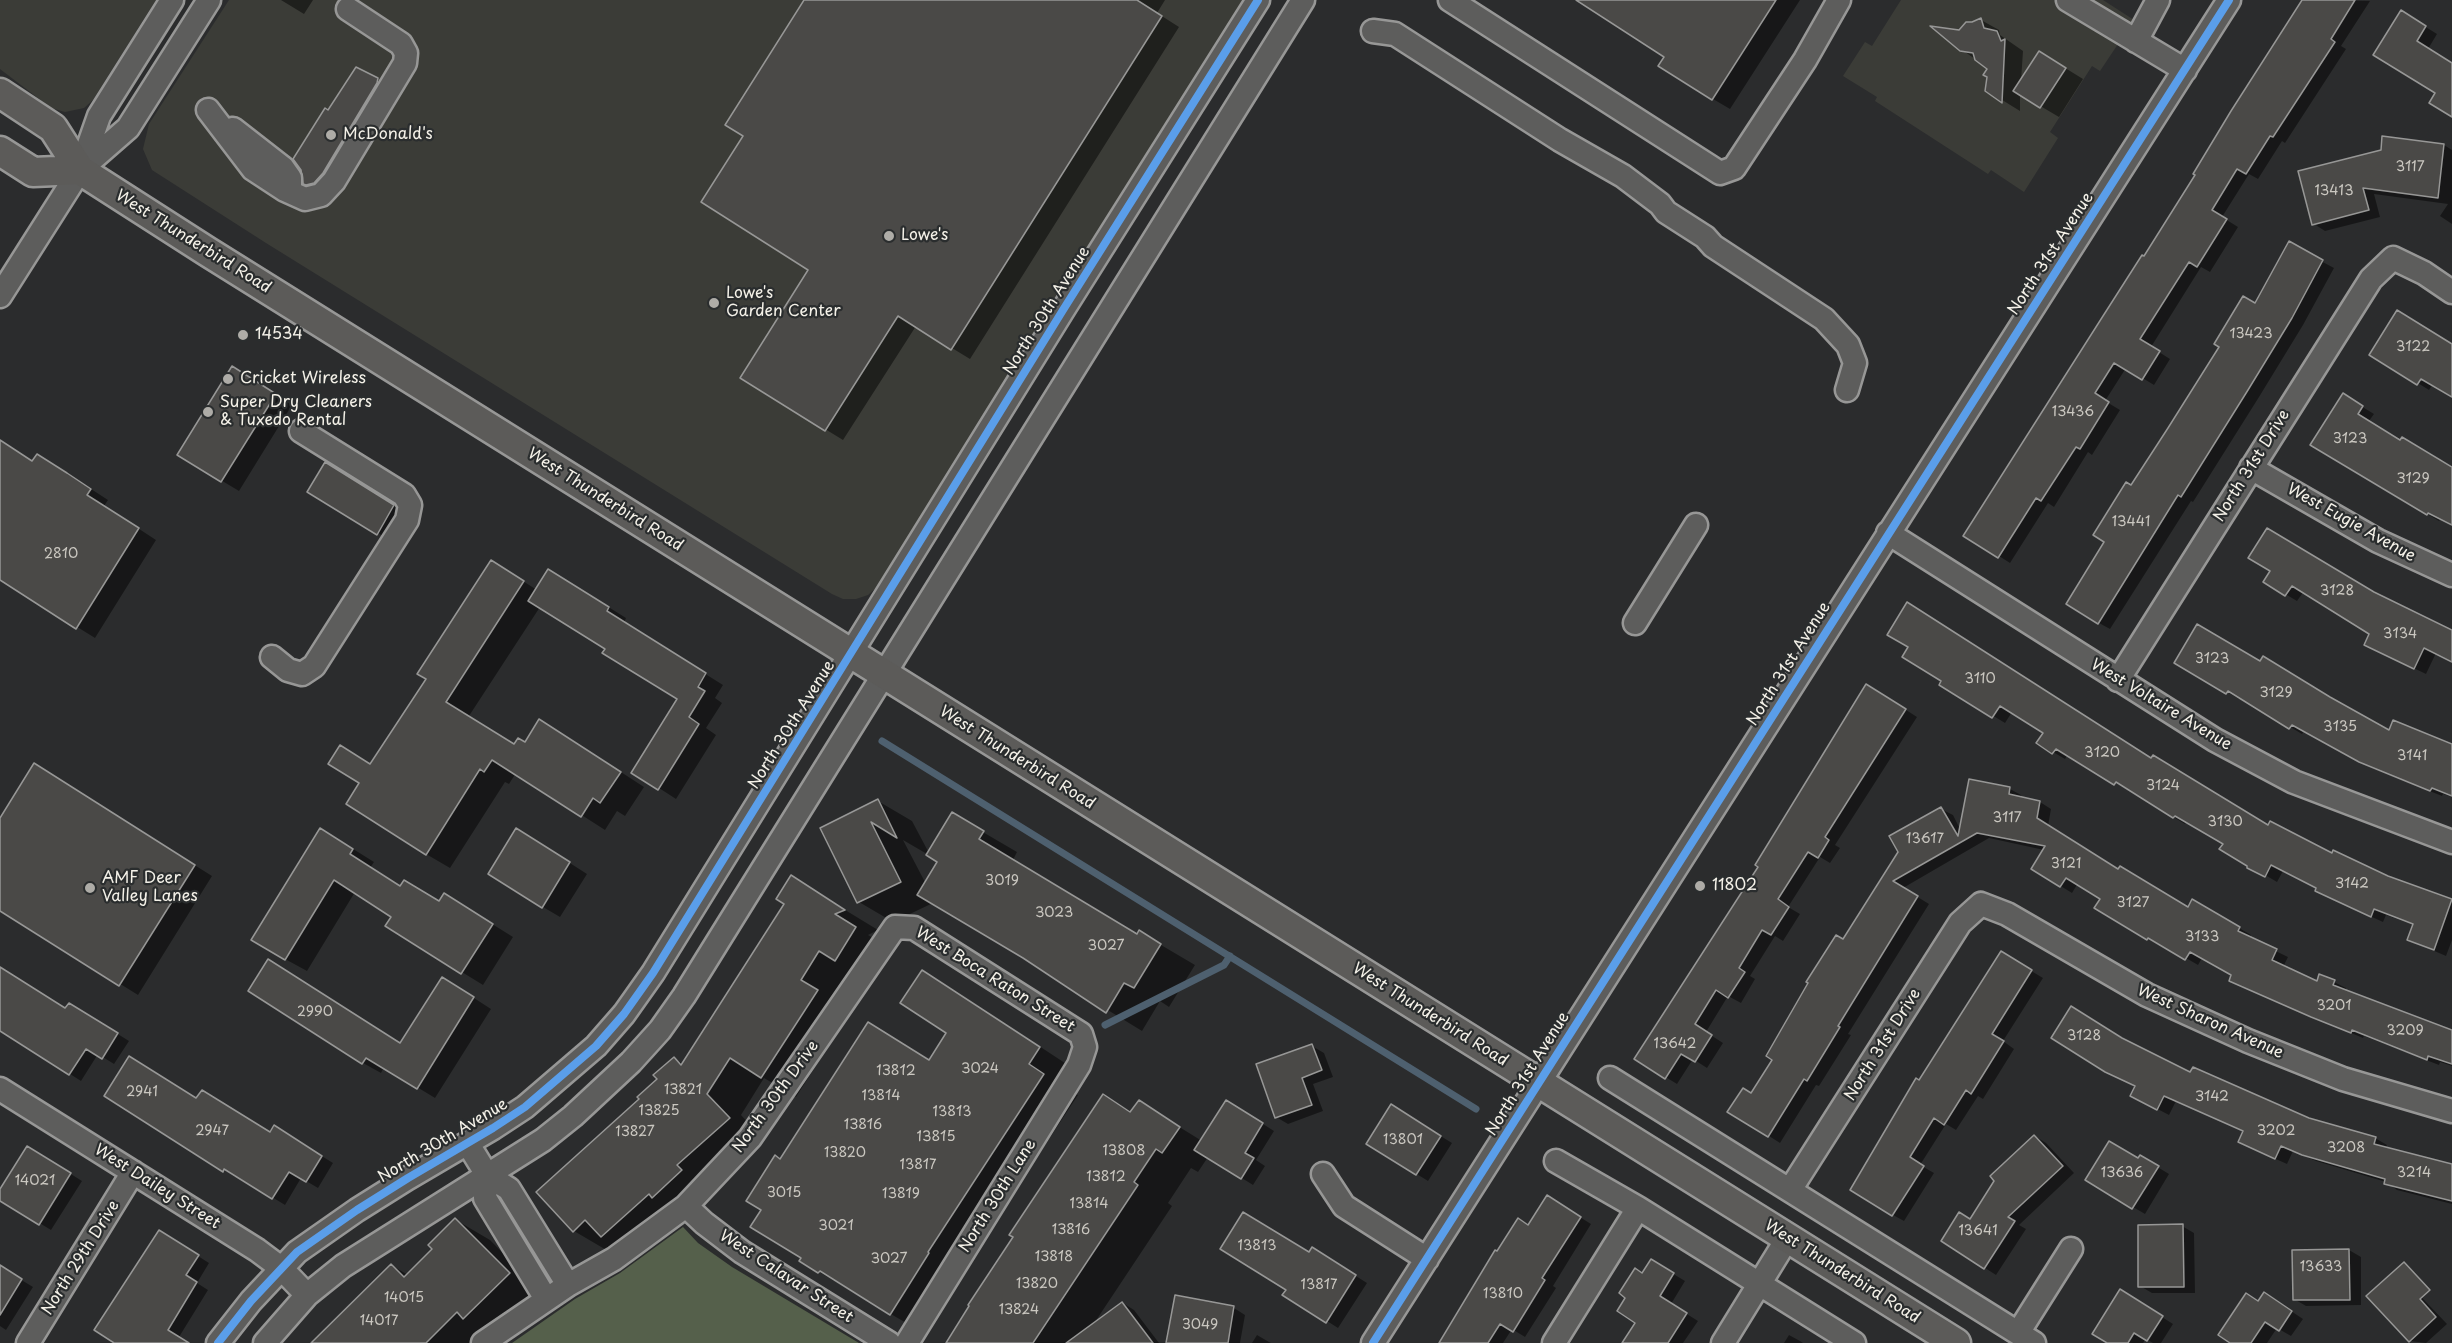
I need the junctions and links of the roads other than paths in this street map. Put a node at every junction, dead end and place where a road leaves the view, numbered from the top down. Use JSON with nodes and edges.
{"nodes":[{"id":1,"x":172,"y":0,"type":"edge"},
{"id":2,"x":209,"y":0,"type":"edge"},
{"id":3,"x":1258,"y":0,"type":"edge"},
{"id":4,"x":1303,"y":0,"type":"edge"},
{"id":5,"x":1450,"y":0,"type":"edge"},
{"id":6,"x":1839,"y":0,"type":"edge"},
{"id":7,"x":2068,"y":0,"type":"edge"},
{"id":8,"x":2158,"y":0,"type":"edge"},
{"id":9,"x":2229,"y":0,"type":"edge"},
{"id":10,"x":348,"y":9,"type":"dead end"},
{"id":11,"x":1482,"y":9,"type":"edge"},
{"id":12,"x":1373,"y":32,"type":"dead end"},
{"id":13,"x":2136,"y":41,"type":"junction"},
{"id":14,"x":2185,"y":70,"type":"junction"},
{"id":15,"x":0,"y":93,"type":"edge"},
{"id":16,"x":208,"y":110,"type":"dead end"},
{"id":17,"x":0,"y":151,"type":"edge"},
{"id":18,"x":80,"y":170,"type":"junction"},
{"id":19,"x":7,"y":267,"type":"edge"},
{"id":20,"x":2452,"y":292,"type":"edge"},
{"id":21,"x":0,"y":296,"type":"edge"},
{"id":22,"x":1847,"y":390,"type":"dead end"},
{"id":23,"x":301,"y":431,"type":"dead end"},
{"id":24,"x":2251,"y":468,"type":"junction"},
{"id":25,"x":1696,"y":525,"type":"dead end"},
{"id":26,"x":1888,"y":533,"type":"junction"},
{"id":27,"x":2452,"y":575,"type":"edge"},
{"id":28,"x":1635,"y":623,"type":"dead end"},
{"id":29,"x":851,"y":655,"type":"junction"},
{"id":30,"x":272,"y":657,"type":"dead end"},
{"id":31,"x":883,"y":675,"type":"junction"},
{"id":32,"x":2118,"y":680,"type":"junction"},
{"id":33,"x":2452,"y":842,"type":"edge"},
{"id":34,"x":1981,"y":904,"type":"joint"},
{"id":35,"x":894,"y":927,"type":"joint"},
{"id":36,"x":1084,"y":1047,"type":"joint"},
{"id":37,"x":1610,"y":1078,"type":"dead end"},
{"id":38,"x":1537,"y":1082,"type":"junction"},
{"id":39,"x":0,"y":1089,"type":"edge"},
{"id":40,"x":2452,"y":1111,"type":"edge"},
{"id":41,"x":468,"y":1144,"type":"junction"},
{"id":42,"x":1556,"y":1161,"type":"dead end"},
{"id":43,"x":133,"y":1172,"type":"junction"},
{"id":44,"x":1323,"y":1174,"type":"dead end"},
{"id":45,"x":487,"y":1176,"type":"junction"},
{"id":46,"x":1790,"y":1190,"type":"junction"},
{"id":47,"x":686,"y":1206,"type":"junction"},
{"id":48,"x":1638,"y":1208,"type":"junction"},
{"id":49,"x":1787,"y":1239,"type":"junction"},
{"id":50,"x":2071,"y":1249,"type":"dead end"},
{"id":51,"x":1427,"y":1259,"type":"junction"},
{"id":52,"x":281,"y":1268,"type":"junction"},
{"id":53,"x":1760,"y":1283,"type":"junction"},
{"id":54,"x":568,"y":1285,"type":"junction"},
{"id":55,"x":306,"y":1295,"type":"junction"},
{"id":56,"x":546,"y":1299,"type":"junction"},
{"id":57,"x":2026,"y":1338,"type":"edge"},
{"id":58,"x":28,"y":1343,"type":"edge"},
{"id":59,"x":218,"y":1343,"type":"edge"},
{"id":60,"x":265,"y":1343,"type":"edge"},
{"id":61,"x":483,"y":1343,"type":"edge"},
{"id":62,"x":889,"y":1343,"type":"edge"},
{"id":63,"x":907,"y":1343,"type":"edge"},
{"id":64,"x":1373,"y":1343,"type":"edge"},
{"id":65,"x":1554,"y":1343,"type":"edge"},
{"id":66,"x":1723,"y":1343,"type":"edge"},
{"id":67,"x":1854,"y":1343,"type":"edge"},
{"id":68,"x":1956,"y":1343,"type":"edge"}],
"edges":[{"from":1,"to":18,"type":"street"},
{"from":2,"to":18,"type":"street"},
{"from":3,"to":29,"type":"street","name":"North 30th Avenue"},
{"from":4,"to":31,"type":"street"},
{"from":5,"to":11,"type":"street"},
{"from":6,"to":11,"type":"street"},
{"from":7,"to":13,"type":"street"},
{"from":8,"to":13,"type":"street"},
{"from":9,"to":14,"type":"street","name":"North 31st Avenue"},
{"from":10,"to":16,"type":"street"},
{"from":12,"to":22,"type":"street"},
{"from":13,"to":14,"type":"street"},
{"from":14,"to":26,"type":"street","name":"North 31st Avenue"},
{"from":15,"to":18,"type":"main road","name":"West Thunderbird Road"},
{"from":17,"to":18,"type":"main road"},
{"from":18,"to":19,"type":"street"},
{"from":18,"to":29,"type":"main road","name":"West Thunderbird Road"},
{"from":19,"to":21,"type":"street"},
{"from":20,"to":24,"type":"street","name":"North 31st Drive"},
{"from":23,"to":30,"type":"street"},
{"from":24,"to":27,"type":"street","name":"West Eugie Avenue"},
{"from":24,"to":32,"type":"street","name":"North 31st Drive"},
{"from":25,"to":28,"type":"street"},
{"from":26,"to":32,"type":"street","name":"West Voltaire Avenue"},
{"from":26,"to":38,"type":"street","name":"North 31st Avenue"},
{"from":29,"to":31,"type":"main road","name":"West Thunderbird Road"},
{"from":29,"to":41,"type":"street","name":"North 30th Avenue"},
{"from":31,"to":38,"type":"main road","name":"West Thunderbird Road"},
{"from":31,"to":45,"type":"street"},
{"from":32,"to":33,"type":"street","name":"West Voltaire Avenue"},
{"from":34,"to":40,"type":"street","name":"West Sharon Avenue"},
{"from":34,"to":46,"type":"street","name":"North 31st Drive"},
{"from":35,"to":36,"type":"street","name":"West Boca Raton Street"},
{"from":35,"to":47,"type":"street","name":"North 30th Drive"},
{"from":36,"to":63,"type":"street","name":"North 30th Lane"},
{"from":37,"to":46,"type":"street"},
{"from":38,"to":49,"type":"main road","name":"West Thunderbird Road"},
{"from":38,"to":51,"type":"street","name":"North 31st Avenue"},
{"from":39,"to":43,"type":"street","name":"West Dailey Street"},
{"from":41,"to":45,"type":"street"},
{"from":41,"to":52,"type":"street","name":"North 30th Avenue"},
{"from":42,"to":48,"type":"street"},
{"from":43,"to":52,"type":"street","name":"West Dailey Street"},
{"from":43,"to":58,"type":"street","name":"North 29th Drive"},
{"from":44,"to":51,"type":"street"},
{"from":45,"to":54,"type":"street"},
{"from":45,"to":55,"type":"street"},
{"from":45,"to":56,"type":"street"},
{"from":46,"to":57,"type":"street"},
{"from":47,"to":54,"type":"street","name":"North 30th Drive"},
{"from":47,"to":62,"type":"street","name":"West Calavar Street"},
{"from":48,"to":53,"type":"street"},
{"from":48,"to":65,"type":"street"},
{"from":49,"to":53,"type":"street"},
{"from":49,"to":68,"type":"main road","name":"West Thunderbird Road"},
{"from":50,"to":57,"type":"street"},
{"from":51,"to":64,"type":"street","name":"North 31st Avenue"},
{"from":52,"to":55,"type":"street","name":"West Dailey Street"},
{"from":52,"to":59,"type":"street","name":"North 30th Avenue"},
{"from":53,"to":66,"type":"street"},
{"from":53,"to":67,"type":"street"},
{"from":54,"to":56,"type":"street","name":"North 30th Drive"},
{"from":55,"to":60,"type":"street"},
{"from":56,"to":61,"type":"street","name":"North 30th Drive"}]}
